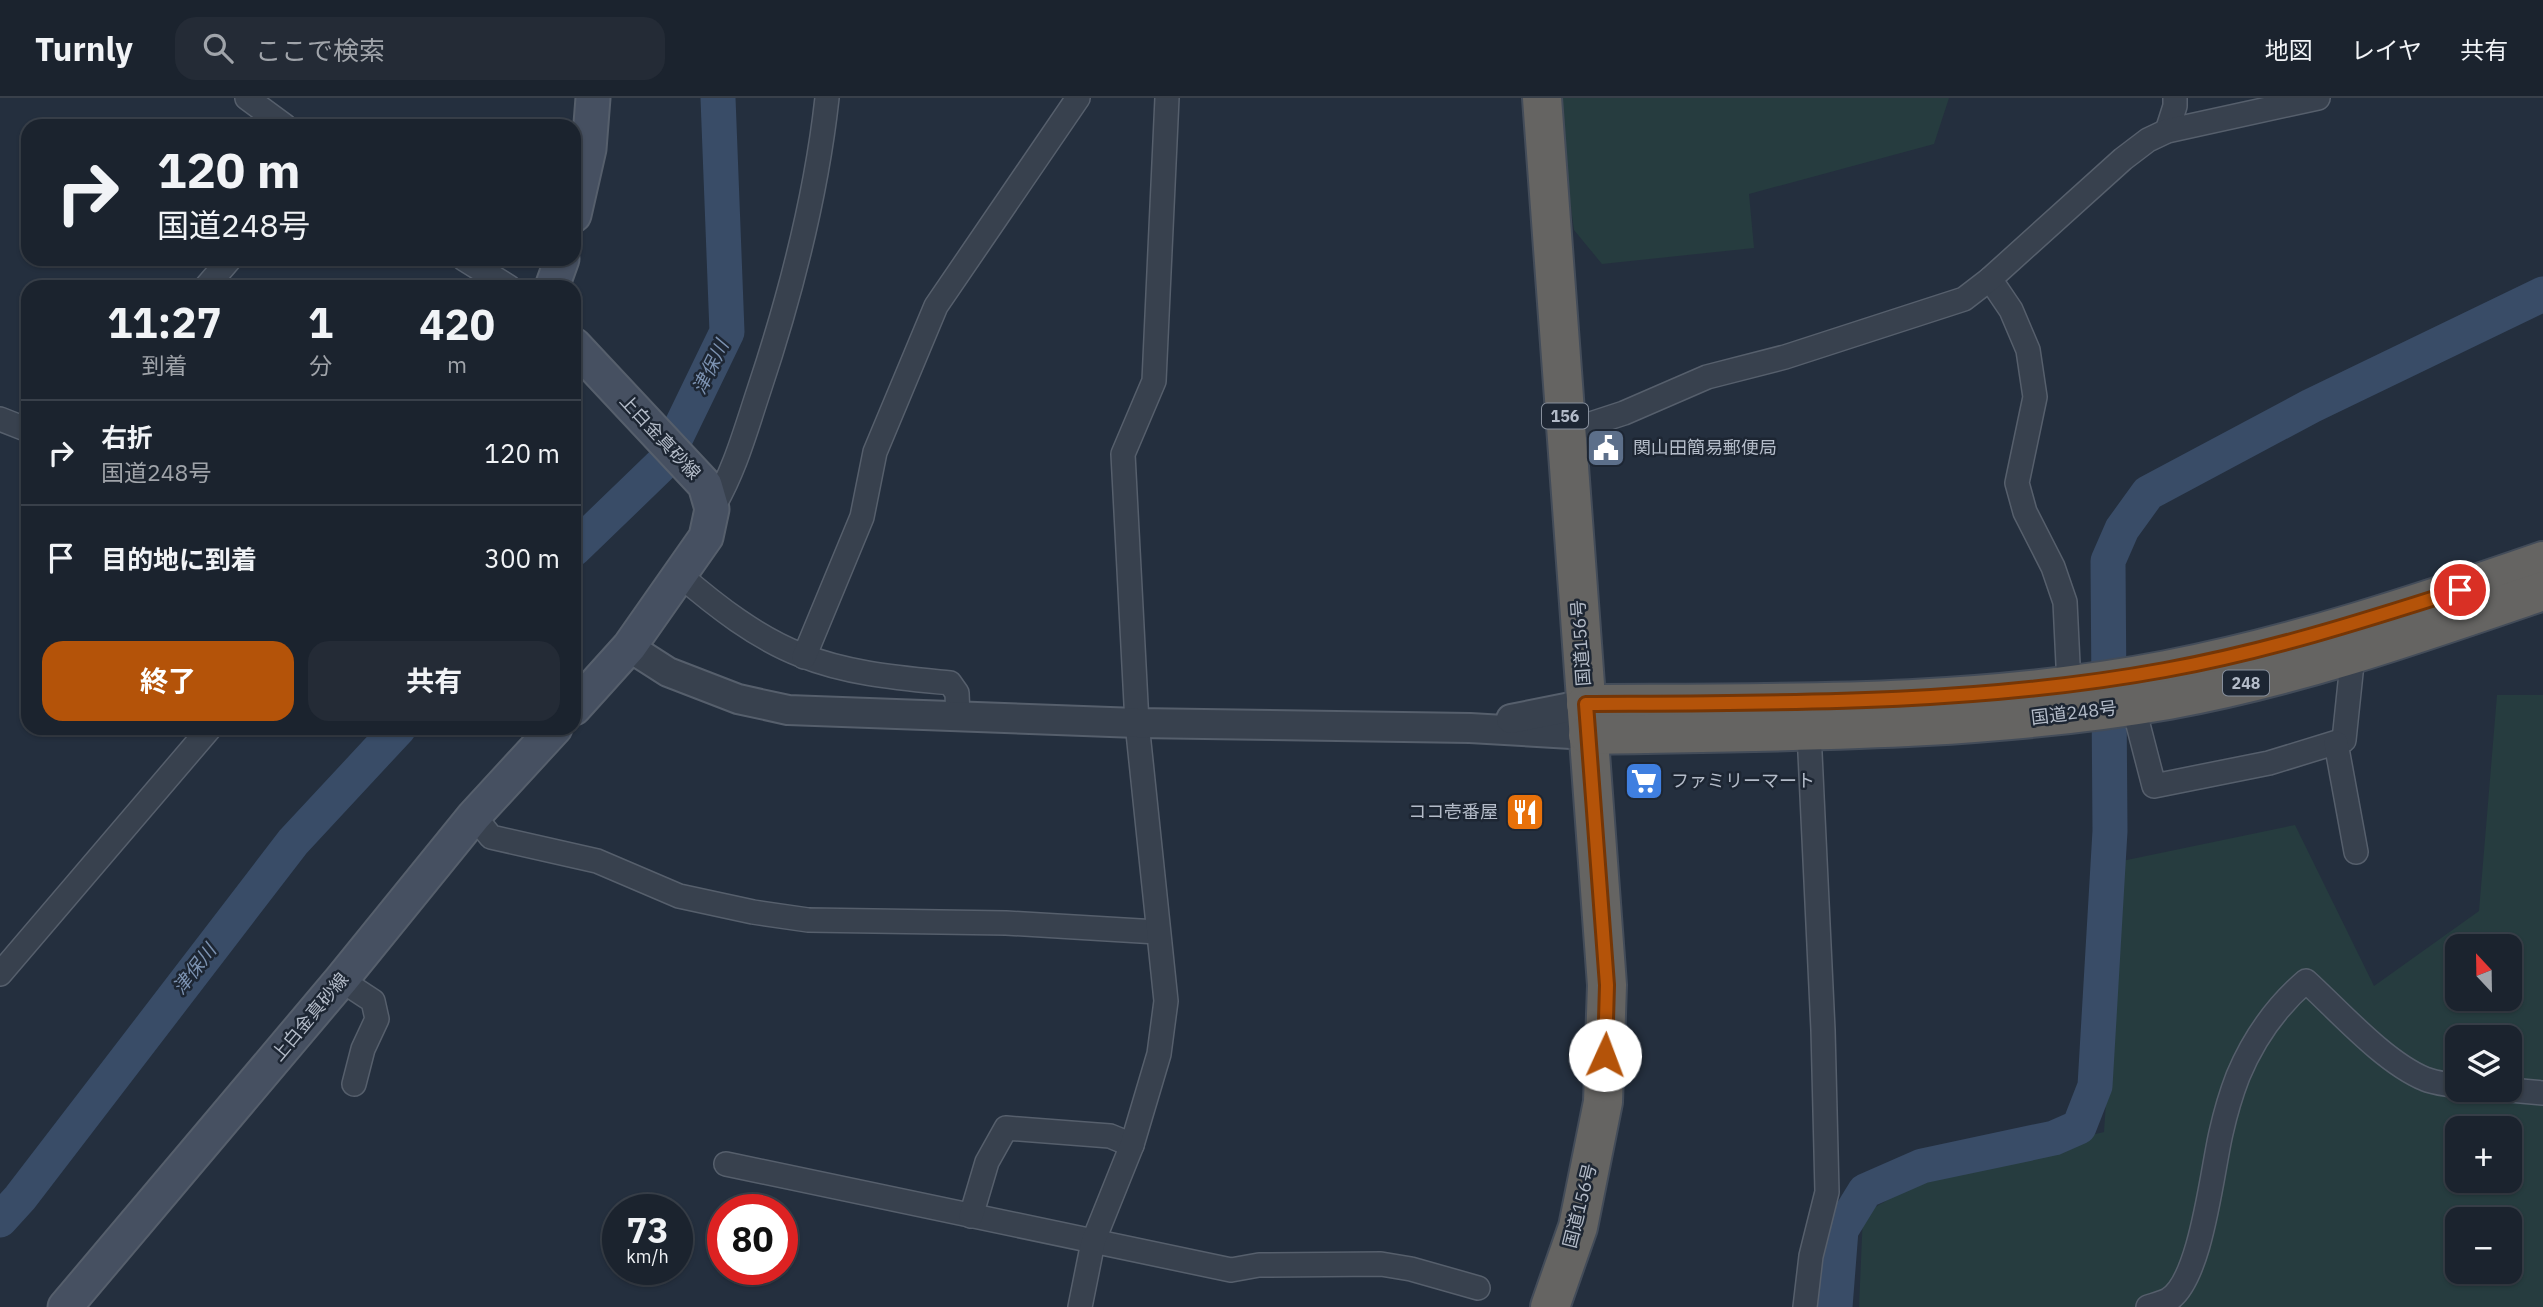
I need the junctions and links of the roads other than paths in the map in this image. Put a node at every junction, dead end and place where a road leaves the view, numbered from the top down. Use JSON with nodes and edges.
{"nodes":[{"id":1,"x":247,"y":98,"type":"edge"},
{"id":2,"x":593,"y":98,"type":"edge"},
{"id":3,"x":827,"y":98,"type":"edge"},
{"id":4,"x":1078,"y":98,"type":"edge"},
{"id":5,"x":1167,"y":98,"type":"edge"},
{"id":6,"x":1542,"y":98,"type":"edge"},
{"id":7,"x":2175,"y":98,"type":"edge"},
{"id":8,"x":2318,"y":98,"type":"edge"},
{"id":9,"x":2276,"y":102,"type":"edge"},
{"id":10,"x":276,"y":119,"type":"edge"},
{"id":11,"x":2167,"y":131,"type":"junction"},
{"id":12,"x":581,"y":184,"type":"edge"},
{"id":13,"x":224,"y":266,"type":"edge"},
{"id":14,"x":475,"y":266,"type":"edge"},
{"id":15,"x":1990,"y":279,"type":"junction"},
{"id":16,"x":212,"y":280,"type":"edge"},
{"id":17,"x":498,"y":280,"type":"edge"},
{"id":18,"x":581,"y":353,"type":"edge"},
{"id":19,"x":0,"y":419,"type":"edge"},
{"id":20,"x":21,"y":427,"type":"edge"},
{"id":21,"x":1566,"y":432,"type":"junction"},
{"id":22,"x":709,"y":497,"type":"junction"},
{"id":23,"x":2543,"y":561,"type":"edge"},
{"id":24,"x":680,"y":575,"type":"junction"},
{"id":25,"x":2543,"y":591,"type":"edge"},
{"id":26,"x":629,"y":647,"type":"junction"},
{"id":27,"x":2353,"y":654,"type":"junction"},
{"id":28,"x":804,"y":657,"type":"junction"},
{"id":29,"x":2069,"y":685,"type":"junction"},
{"id":30,"x":581,"y":700,"type":"edge"},
{"id":31,"x":2133,"y":705,"type":"junction"},
{"id":32,"x":958,"y":717,"type":"junction"},
{"id":33,"x":1587,"y":720,"type":"junction"},
{"id":34,"x":1137,"y":723,"type":"junction"},
{"id":35,"x":1809,"y":732,"type":"junction"},
{"id":36,"x":204,"y":735,"type":"edge"},
{"id":37,"x":549,"y":735,"type":"edge"},
{"id":38,"x":2336,"y":743,"type":"junction"},
{"id":39,"x":474,"y":816,"type":"junction"},
{"id":40,"x":2356,"y":852,"type":"dead end"},
{"id":41,"x":1157,"y":932,"type":"junction"},
{"id":42,"x":0,"y":974,"type":"edge"},
{"id":43,"x":341,"y":980,"type":"junction"},
{"id":44,"x":354,"y":1084,"type":"dead end"},
{"id":45,"x":2445,"y":1084,"type":"edge"},
{"id":46,"x":2522,"y":1091,"type":"edge"},
{"id":47,"x":2543,"y":1093,"type":"edge"},
{"id":48,"x":1132,"y":1145,"type":"junction"},
{"id":49,"x":726,"y":1164,"type":"dead end"},
{"id":50,"x":971,"y":1216,"type":"junction"},
{"id":51,"x":1093,"y":1242,"type":"junction"},
{"id":52,"x":1478,"y":1288,"type":"dead end"},
{"id":53,"x":1553,"y":1306,"type":"edge"},
{"id":54,"x":65,"y":1307,"type":"edge"},
{"id":55,"x":1080,"y":1307,"type":"edge"},
{"id":56,"x":1805,"y":1307,"type":"edge"},
{"id":57,"x":2148,"y":1307,"type":"edge"}],
"edges":[{"from":1,"to":10,"type":"street"},
{"from":2,"to":12,"type":"main road"},
{"from":3,"to":22,"type":"street"},
{"from":4,"to":28,"type":"street"},
{"from":5,"to":34,"type":"street"},
{"from":6,"to":21,"type":"highway","name":"国道156号","number":"156"},
{"from":7,"to":11,"type":"street"},
{"from":8,"to":9,"type":"street"},
{"from":9,"to":11,"type":"street"},
{"from":11,"to":15,"type":"street"},
{"from":13,"to":16,"type":"street"},
{"from":14,"to":17,"type":"street"},
{"from":15,"to":21,"type":"street"},
{"from":15,"to":29,"type":"street"},
{"from":18,"to":22,"type":"main road","name":"上白金真砂線"},
{"from":19,"to":20,"type":"street"},
{"from":21,"to":33,"type":"highway","name":"国道156号","number":"156"},
{"from":22,"to":24,"type":"main road"},
{"from":23,"to":29,"type":"highway","name":"国道248号","number":"248"},
{"from":24,"to":26,"type":"main road"},
{"from":24,"to":28,"type":"street"},
{"from":25,"to":27,"type":"highway","name":"国道248号","number":"248"},
{"from":26,"to":30,"type":"main road"},
{"from":26,"to":32,"type":"street"},
{"from":27,"to":31,"type":"highway","name":"国道248号","number":"248"},
{"from":27,"to":38,"type":"street"},
{"from":28,"to":32,"type":"street"},
{"from":29,"to":33,"type":"highway","name":"国道248号","number":"248"},
{"from":31,"to":35,"type":"highway","name":"国道248号","number":"248"},
{"from":31,"to":38,"type":"street"},
{"from":32,"to":34,"type":"street"},
{"from":33,"to":34,"type":"street"},
{"from":33,"to":35,"type":"highway","name":"国道248号","number":"248"},
{"from":33,"to":53,"type":"highway","name":"国道156号","number":"156"},
{"from":34,"to":41,"type":"street"},
{"from":35,"to":56,"type":"street"},
{"from":36,"to":42,"type":"street"},
{"from":37,"to":39,"type":"main road","name":"上白金真砂線"},
{"from":38,"to":40,"type":"street"},
{"from":39,"to":41,"type":"street"},
{"from":39,"to":43,"type":"main road","name":"上白金真砂線"},
{"from":41,"to":48,"type":"street"},
{"from":43,"to":44,"type":"street"},
{"from":43,"to":54,"type":"main road","name":"上白金真砂線"},
{"from":45,"to":57,"type":"street"},
{"from":46,"to":47,"type":"street"},
{"from":48,"to":50,"type":"street"},
{"from":48,"to":51,"type":"street"},
{"from":49,"to":50,"type":"street"},
{"from":50,"to":51,"type":"street"},
{"from":51,"to":52,"type":"street"},
{"from":51,"to":55,"type":"street"}]}
